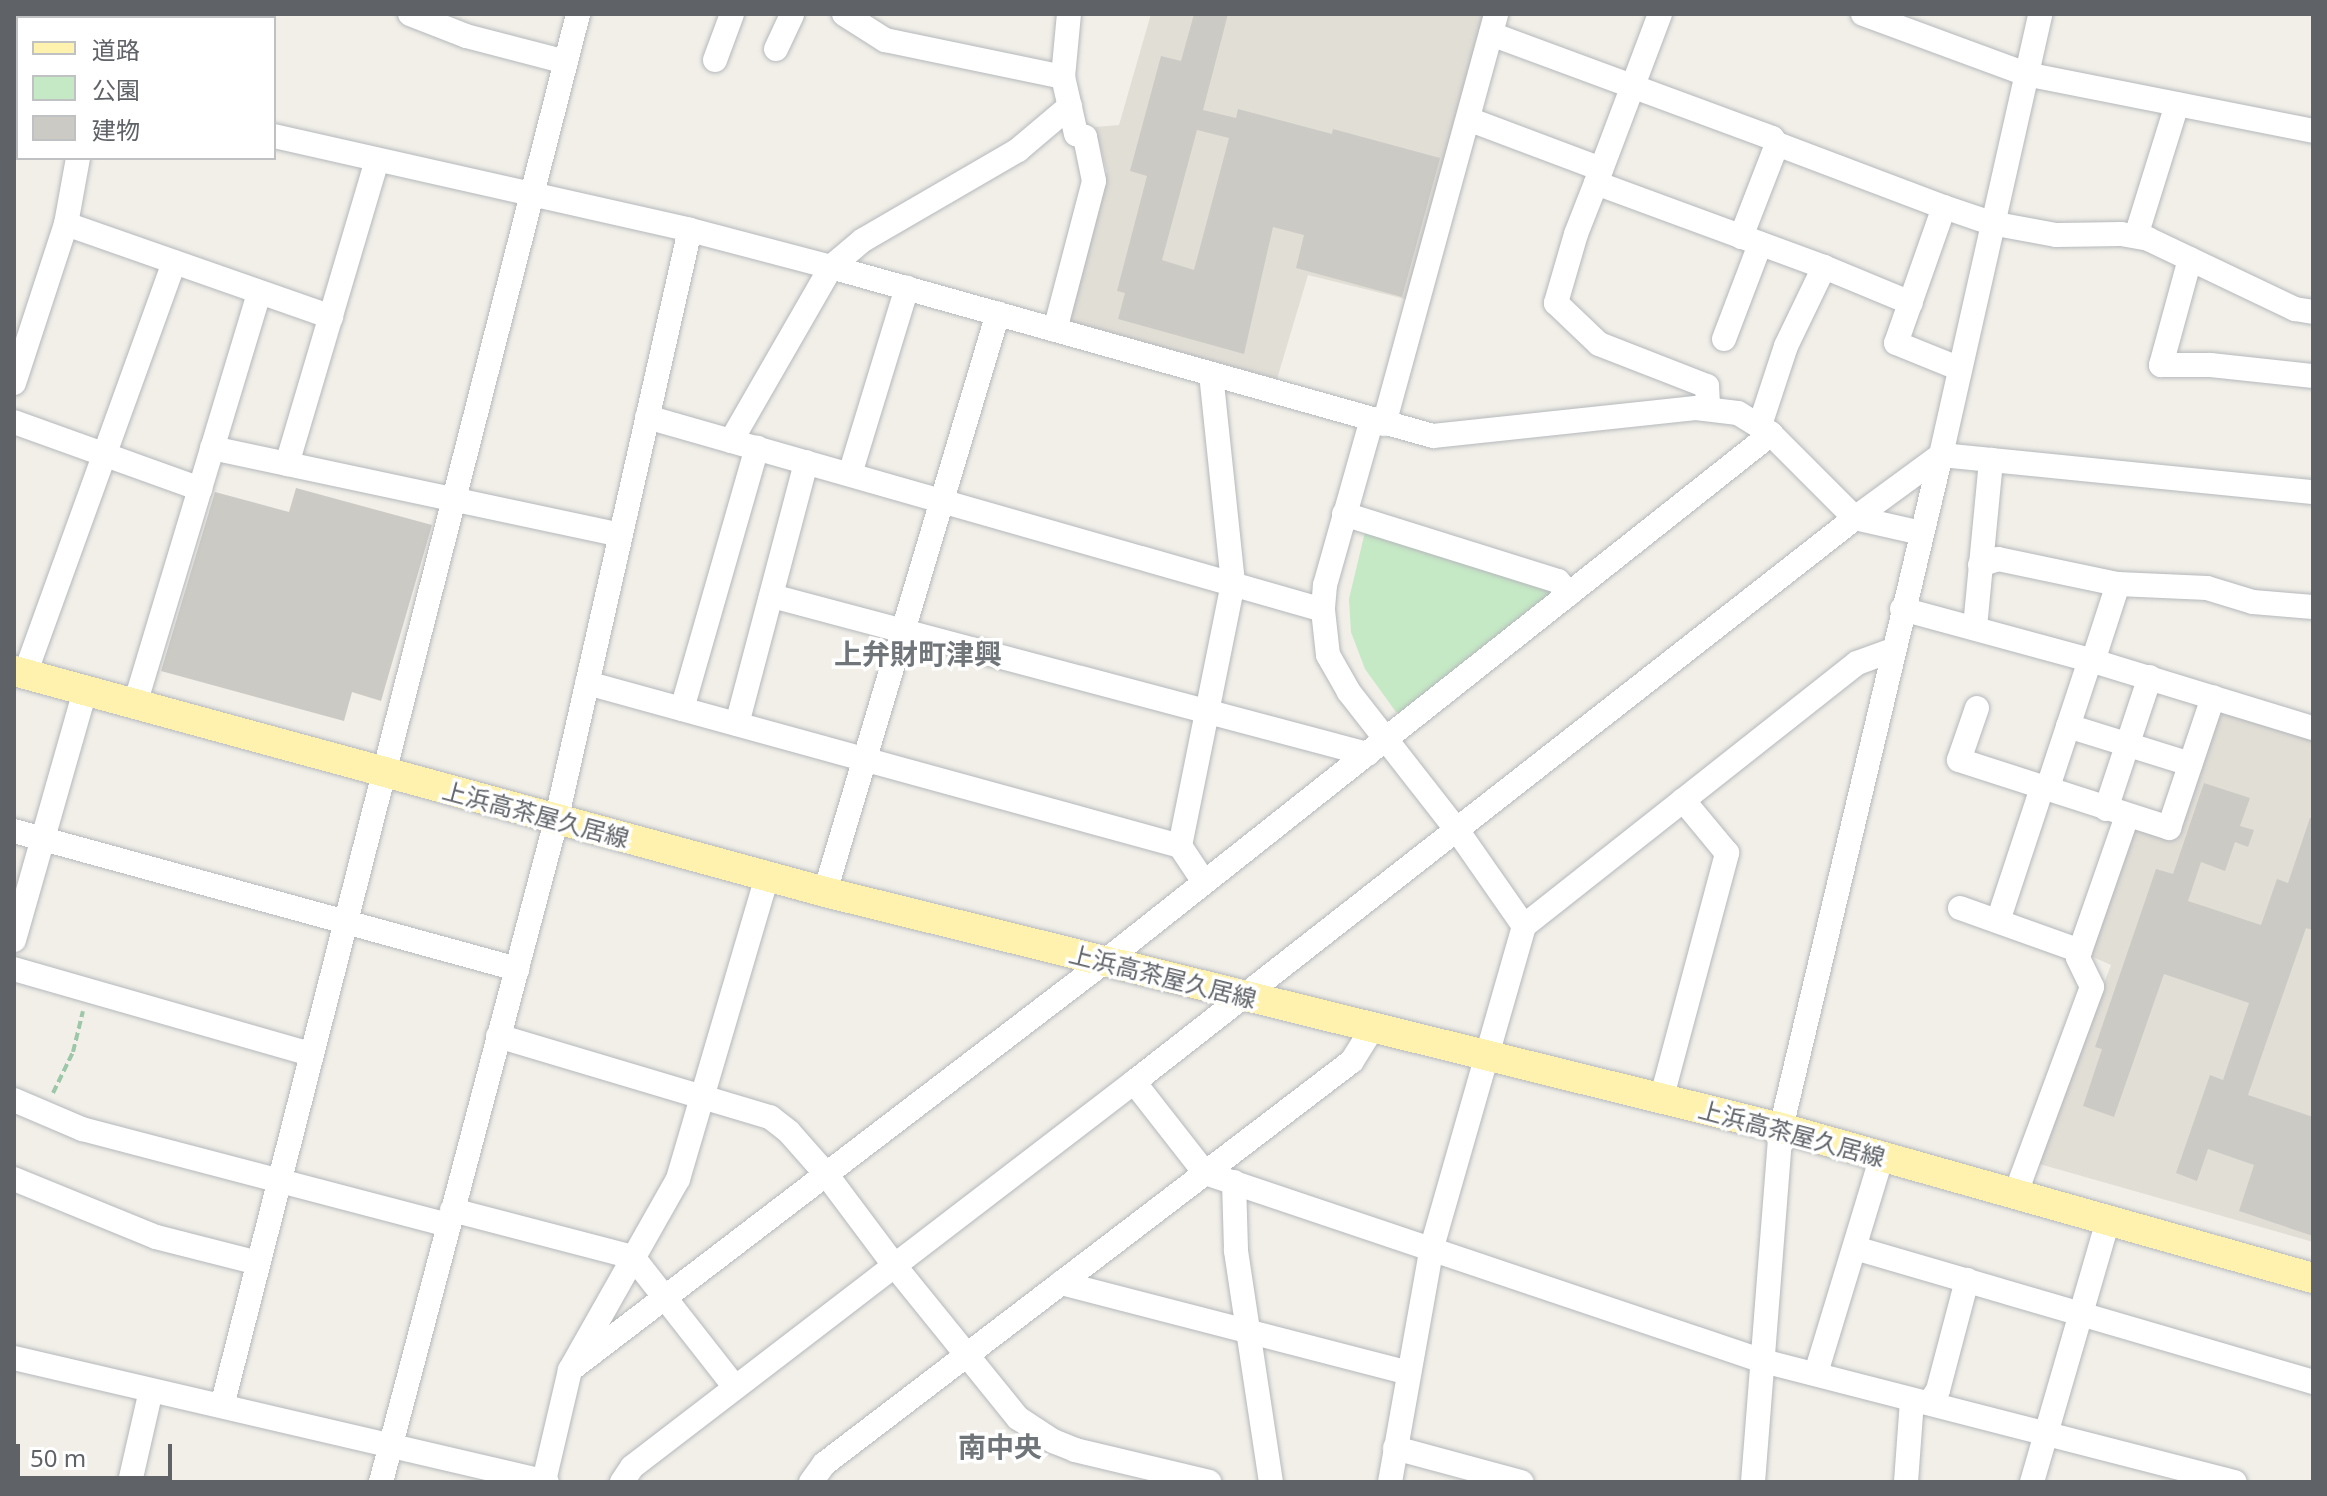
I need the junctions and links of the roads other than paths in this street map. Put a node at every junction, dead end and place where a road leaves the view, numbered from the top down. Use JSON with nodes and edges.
{"nodes":[{"id":1,"x":410,"y":14,"type":"edge"},
{"id":2,"x":578,"y":14,"type":"edge"},
{"id":3,"x":732,"y":14,"type":"edge"},
{"id":4,"x":792,"y":14,"type":"edge"},
{"id":5,"x":844,"y":14,"type":"edge"},
{"id":6,"x":1069,"y":14,"type":"edge"},
{"id":7,"x":1660,"y":14,"type":"edge"},
{"id":8,"x":1863,"y":14,"type":"edge"},
{"id":9,"x":2040,"y":14,"type":"edge"},
{"id":10,"x":1493,"y":24,"type":"edge"},
{"id":11,"x":776,"y":49,"type":"dead end"},
{"id":12,"x":715,"y":60,"type":"dead end"},
{"id":13,"x":566,"y":62,"type":"junction"},
{"id":14,"x":2026,"y":74,"type":"junction"},
{"id":15,"x":1063,"y":77,"type":"junction"},
{"id":16,"x":1632,"y":87,"type":"junction"},
{"id":17,"x":2177,"y":104,"type":"junction"},
{"id":18,"x":1070,"y":106,"type":"junction"},
{"id":19,"x":1468,"y":119,"type":"junction"},
{"id":20,"x":2313,"y":131,"type":"edge"},
{"id":21,"x":276,"y":136,"type":"edge"},
{"id":22,"x":1777,"y":144,"type":"junction"},
{"id":23,"x":78,"y":160,"type":"edge"},
{"id":24,"x":377,"y":161,"type":"junction"},
{"id":25,"x":1599,"y":176,"type":"junction"},
{"id":26,"x":532,"y":195,"type":"junction"},
{"id":27,"x":1944,"y":207,"type":"junction"},
{"id":28,"x":1991,"y":223,"type":"junction"},
{"id":29,"x":66,"y":224,"type":"junction"},
{"id":30,"x":690,"y":230,"type":"junction"},
{"id":31,"x":2136,"y":236,"type":"junction"},
{"id":32,"x":1750,"y":240,"type":"junction"},
{"id":33,"x":2190,"y":259,"type":"junction"},
{"id":34,"x":174,"y":262,"type":"junction"},
{"id":35,"x":831,"y":267,"type":"junction"},
{"id":36,"x":1824,"y":267,"type":"junction"},
{"id":37,"x":907,"y":287,"type":"junction"},
{"id":38,"x":259,"y":292,"type":"junction"},
{"id":39,"x":1911,"y":303,"type":"junction"},
{"id":40,"x":2313,"y":312,"type":"edge"},
{"id":41,"x":998,"y":313,"type":"junction"},
{"id":42,"x":331,"y":317,"type":"junction"},
{"id":43,"x":1055,"y":330,"type":"junction"},
{"id":44,"x":1724,"y":339,"type":"dead end"},
{"id":45,"x":1960,"y":369,"type":"junction"},
{"id":46,"x":1211,"y":374,"type":"junction"},
{"id":47,"x":2313,"y":376,"type":"edge"},
{"id":48,"x":14,"y":383,"type":"edge"},
{"id":49,"x":1708,"y":408,"type":"junction"},
{"id":50,"x":647,"y":417,"type":"junction"},
{"id":51,"x":1378,"y":421,"type":"junction"},
{"id":52,"x":14,"y":422,"type":"edge"},
{"id":53,"x":1766,"y":430,"type":"junction"},
{"id":54,"x":731,"y":441,"type":"junction"},
{"id":55,"x":212,"y":448,"type":"junction"},
{"id":56,"x":757,"y":448,"type":"junction"},
{"id":57,"x":104,"y":454,"type":"junction"},
{"id":58,"x":1941,"y":455,"type":"junction"},
{"id":59,"x":1991,"y":460,"type":"junction"},
{"id":60,"x":806,"y":462,"type":"junction"},
{"id":61,"x":287,"y":464,"type":"junction"},
{"id":62,"x":850,"y":474,"type":"junction"},
{"id":63,"x":200,"y":489,"type":"junction"},
{"id":64,"x":2313,"y":492,"type":"edge"},
{"id":65,"x":454,"y":498,"type":"junction"},
{"id":66,"x":943,"y":500,"type":"junction"},
{"id":67,"x":1344,"y":514,"type":"junction"},
{"id":68,"x":1855,"y":518,"type":"junction"},
{"id":69,"x":1921,"y":533,"type":"junction"},
{"id":70,"x":620,"y":535,"type":"junction"},
{"id":71,"x":1980,"y":565,"type":"junction"},
{"id":72,"x":1233,"y":583,"type":"junction"},
{"id":73,"x":2118,"y":584,"type":"junction"},
{"id":74,"x":1569,"y":594,"type":"junction"},
{"id":75,"x":772,"y":596,"type":"junction"},
{"id":76,"x":2302,"y":606,"type":"edge"},
{"id":77,"x":1902,"y":609,"type":"junction"},
{"id":78,"x":1323,"y":610,"type":"junction"},
{"id":79,"x":1975,"y":627,"type":"junction"},
{"id":80,"x":903,"y":631,"type":"junction"},
{"id":81,"x":1892,"y":650,"type":"junction"},
{"id":82,"x":2092,"y":660,"type":"junction"},
{"id":83,"x":20,"y":672,"type":"edge"},
{"id":84,"x":2150,"y":677,"type":"junction"},
{"id":85,"x":587,"y":683,"type":"junction"},
{"id":86,"x":85,"y":690,"type":"junction"},
{"id":87,"x":2213,"y":697,"type":"junction"},
{"id":88,"x":135,"y":704,"type":"junction"},
{"id":89,"x":1977,"y":708,"type":"dead end"},
{"id":90,"x":682,"y":709,"type":"junction"},
{"id":91,"x":1209,"y":711,"type":"junction"},
{"id":92,"x":737,"y":724,"type":"junction"},
{"id":93,"x":2068,"y":726,"type":"junction"},
{"id":94,"x":2313,"y":728,"type":"edge"},
{"id":95,"x":1387,"y":739,"type":"junction"},
{"id":96,"x":2127,"y":744,"type":"junction"},
{"id":97,"x":1367,"y":754,"type":"junction"},
{"id":98,"x":865,"y":760,"type":"junction"},
{"id":99,"x":2190,"y":764,"type":"junction"},
{"id":100,"x":384,"y":773,"type":"junction"},
{"id":101,"x":2044,"y":789,"type":"junction"},
{"id":102,"x":1683,"y":800,"type":"junction"},
{"id":103,"x":2116,"y":813,"type":"junction"},
{"id":104,"x":556,"y":821,"type":"junction"},
{"id":105,"x":1457,"y":830,"type":"junction"},
{"id":106,"x":14,"y":831,"type":"edge"},
{"id":107,"x":43,"y":839,"type":"junction"},
{"id":108,"x":1180,"y":846,"type":"junction"},
{"id":109,"x":767,"y":876,"type":"junction"},
{"id":110,"x":1204,"y":882,"type":"junction"},
{"id":111,"x":825,"y":892,"type":"junction"},
{"id":112,"x":1960,"y":908,"type":"dead end"},
{"id":113,"x":1998,"y":921,"type":"junction"},
{"id":114,"x":344,"y":923,"type":"junction"},
{"id":115,"x":1524,"y":926,"type":"junction"},
{"id":116,"x":14,"y":940,"type":"edge"},
{"id":117,"x":2080,"y":951,"type":"junction"},
{"id":118,"x":1104,"y":962,"type":"junction"},
{"id":119,"x":14,"y":969,"type":"edge"},
{"id":120,"x":517,"y":969,"type":"junction"},
{"id":121,"x":1244,"y":995,"type":"junction"},
{"id":122,"x":1373,"y":1027,"type":"junction"},
{"id":123,"x":498,"y":1036,"type":"junction"},
{"id":124,"x":311,"y":1054,"type":"junction"},
{"id":125,"x":1488,"y":1057,"type":"junction"},
{"id":126,"x":1134,"y":1082,"type":"junction"},
{"id":127,"x":703,"y":1095,"type":"junction"},
{"id":128,"x":14,"y":1100,"type":"edge"},
{"id":129,"x":1661,"y":1100,"type":"junction"},
{"id":130,"x":1781,"y":1128,"type":"junction"},
{"id":131,"x":1882,"y":1156,"type":"junction"},
{"id":132,"x":1205,"y":1173,"type":"junction"},
{"id":133,"x":826,"y":1174,"type":"junction"},
{"id":134,"x":14,"y":1179,"type":"edge"},
{"id":135,"x":280,"y":1181,"type":"junction"},
{"id":136,"x":1234,"y":1182,"type":"junction"},
{"id":137,"x":2016,"y":1193,"type":"junction"},
{"id":138,"x":450,"y":1218,"type":"junction"},
{"id":139,"x":2108,"y":1220,"type":"junction"},
{"id":140,"x":1432,"y":1247,"type":"junction"},
{"id":141,"x":1855,"y":1248,"type":"junction"},
{"id":142,"x":633,"y":1257,"type":"junction"},
{"id":143,"x":258,"y":1263,"type":"junction"},
{"id":144,"x":894,"y":1265,"type":"junction"},
{"id":145,"x":2313,"y":1278,"type":"edge"},
{"id":146,"x":1967,"y":1280,"type":"junction"},
{"id":147,"x":1061,"y":1283,"type":"junction"},
{"id":148,"x":665,"y":1294,"type":"junction"},
{"id":149,"x":2080,"y":1314,"type":"junction"},
{"id":150,"x":1248,"y":1331,"type":"junction"},
{"id":151,"x":967,"y":1357,"type":"junction"},
{"id":152,"x":14,"y":1358,"type":"edge"},
{"id":153,"x":1763,"y":1361,"type":"junction"},
{"id":154,"x":570,"y":1370,"type":"junction"},
{"id":155,"x":1409,"y":1373,"type":"junction"},
{"id":156,"x":1816,"y":1373,"type":"junction"},
{"id":157,"x":2313,"y":1382,"type":"edge"},
{"id":158,"x":735,"y":1387,"type":"junction"},
{"id":159,"x":151,"y":1390,"type":"junction"},
{"id":160,"x":1921,"y":1401,"type":"junction"},
{"id":161,"x":222,"y":1406,"type":"junction"},
{"id":162,"x":2044,"y":1434,"type":"junction"},
{"id":163,"x":391,"y":1445,"type":"junction"},
{"id":164,"x":1395,"y":1448,"type":"junction"},
{"id":165,"x":130,"y":1482,"type":"edge"},
{"id":166,"x":381,"y":1482,"type":"edge"},
{"id":167,"x":545,"y":1482,"type":"edge"},
{"id":168,"x":622,"y":1482,"type":"edge"},
{"id":169,"x":811,"y":1482,"type":"edge"},
{"id":170,"x":1209,"y":1482,"type":"edge"},
{"id":171,"x":1271,"y":1482,"type":"edge"},
{"id":172,"x":1390,"y":1482,"type":"edge"},
{"id":173,"x":1521,"y":1482,"type":"edge"},
{"id":174,"x":1753,"y":1482,"type":"edge"},
{"id":175,"x":1906,"y":1482,"type":"edge"},
{"id":176,"x":2032,"y":1482,"type":"edge"},
{"id":177,"x":2235,"y":1482,"type":"edge"}],
"edges":[{"from":1,"to":13,"type":"street"},
{"from":2,"to":13,"type":"street"},
{"from":3,"to":12,"type":"street"},
{"from":4,"to":11,"type":"street"},
{"from":5,"to":15,"type":"street"},
{"from":6,"to":15,"type":"street"},
{"from":7,"to":16,"type":"street"},
{"from":8,"to":14,"type":"street"},
{"from":9,"to":14,"type":"street"},
{"from":10,"to":16,"type":"street"},
{"from":10,"to":19,"type":"street"},
{"from":13,"to":26,"type":"street"},
{"from":14,"to":17,"type":"street"},
{"from":14,"to":28,"type":"street"},
{"from":15,"to":18,"type":"street"},
{"from":16,"to":22,"type":"street"},
{"from":16,"to":25,"type":"street"},
{"from":17,"to":20,"type":"street"},
{"from":17,"to":31,"type":"street"},
{"from":18,"to":35,"type":"street"},
{"from":18,"to":43,"type":"street"},
{"from":19,"to":25,"type":"street"},
{"from":19,"to":51,"type":"street"},
{"from":21,"to":24,"type":"street"},
{"from":22,"to":27,"type":"street"},
{"from":22,"to":32,"type":"street"},
{"from":23,"to":29,"type":"street"},
{"from":24,"to":26,"type":"street"},
{"from":24,"to":42,"type":"street"},
{"from":25,"to":32,"type":"street"},
{"from":25,"to":49,"type":"street"},
{"from":26,"to":30,"type":"street"},
{"from":26,"to":65,"type":"street"},
{"from":27,"to":28,"type":"street"},
{"from":27,"to":39,"type":"street"},
{"from":28,"to":31,"type":"street"},
{"from":28,"to":45,"type":"street"},
{"from":29,"to":34,"type":"street"},
{"from":29,"to":48,"type":"street"},
{"from":30,"to":35,"type":"street"},
{"from":30,"to":50,"type":"street"},
{"from":31,"to":33,"type":"street"},
{"from":32,"to":36,"type":"street"},
{"from":32,"to":44,"type":"street"},
{"from":33,"to":40,"type":"street"},
{"from":33,"to":47,"type":"street"},
{"from":34,"to":38,"type":"street"},
{"from":34,"to":57,"type":"street"},
{"from":35,"to":37,"type":"street"},
{"from":35,"to":54,"type":"street"},
{"from":36,"to":39,"type":"street"},
{"from":36,"to":53,"type":"street"},
{"from":37,"to":41,"type":"street"},
{"from":37,"to":62,"type":"street"},
{"from":38,"to":42,"type":"street"},
{"from":38,"to":55,"type":"street"},
{"from":39,"to":45,"type":"street"},
{"from":41,"to":43,"type":"street"},
{"from":41,"to":66,"type":"street"},
{"from":42,"to":61,"type":"street"},
{"from":43,"to":46,"type":"street"},
{"from":45,"to":58,"type":"street"},
{"from":46,"to":51,"type":"street"},
{"from":46,"to":72,"type":"street"},
{"from":49,"to":51,"type":"street"},
{"from":49,"to":53,"type":"street"},
{"from":50,"to":54,"type":"street"},
{"from":50,"to":70,"type":"street"},
{"from":51,"to":67,"type":"street"},
{"from":52,"to":57,"type":"street"},
{"from":53,"to":68,"type":"street"},
{"from":53,"to":74,"type":"street"},
{"from":54,"to":56,"type":"street"},
{"from":55,"to":61,"type":"street"},
{"from":55,"to":63,"type":"street"},
{"from":56,"to":60,"type":"street"},
{"from":56,"to":90,"type":"street"},
{"from":57,"to":63,"type":"street"},
{"from":57,"to":83,"type":"street"},
{"from":58,"to":59,"type":"street"},
{"from":58,"to":68,"type":"street"},
{"from":58,"to":69,"type":"street"},
{"from":59,"to":64,"type":"street"},
{"from":59,"to":71,"type":"street"},
{"from":60,"to":62,"type":"street"},
{"from":60,"to":75,"type":"street"},
{"from":61,"to":65,"type":"street"},
{"from":62,"to":66,"type":"street"},
{"from":63,"to":88,"type":"street"},
{"from":65,"to":70,"type":"street"},
{"from":65,"to":100,"type":"street"},
{"from":66,"to":72,"type":"street"},
{"from":66,"to":80,"type":"street"},
{"from":67,"to":74,"type":"street"},
{"from":67,"to":78,"type":"street"},
{"from":68,"to":69,"type":"street"},
{"from":68,"to":105,"type":"street"},
{"from":69,"to":77,"type":"street"},
{"from":70,"to":85,"type":"street"},
{"from":71,"to":73,"type":"street"},
{"from":71,"to":79,"type":"street"},
{"from":72,"to":78,"type":"street"},
{"from":72,"to":91,"type":"street"},
{"from":73,"to":76,"type":"street"},
{"from":73,"to":82,"type":"street"},
{"from":74,"to":95,"type":"street"},
{"from":75,"to":80,"type":"street"},
{"from":75,"to":92,"type":"street"},
{"from":77,"to":79,"type":"street"},
{"from":77,"to":81,"type":"street"},
{"from":78,"to":95,"type":"street"},
{"from":79,"to":82,"type":"street"},
{"from":80,"to":91,"type":"street"},
{"from":80,"to":98,"type":"street"},
{"from":81,"to":102,"type":"street"},
{"from":81,"to":130,"type":"street"},
{"from":82,"to":84,"type":"street"},
{"from":82,"to":93,"type":"street"},
{"from":83,"to":86,"type":"main road","name":"上浜高茶屋久居線"},
{"from":84,"to":87,"type":"street"},
{"from":84,"to":96,"type":"street"},
{"from":85,"to":90,"type":"street"},
{"from":85,"to":104,"type":"street"},
{"from":86,"to":88,"type":"main road","name":"上浜高茶屋久居線"},
{"from":86,"to":107,"type":"street"},
{"from":87,"to":94,"type":"street"},
{"from":87,"to":99,"type":"street"},
{"from":88,"to":100,"type":"main road","name":"上浜高茶屋久居線"},
{"from":89,"to":101,"type":"street"},
{"from":90,"to":92,"type":"street"},
{"from":91,"to":97,"type":"street"},
{"from":91,"to":108,"type":"street"},
{"from":92,"to":98,"type":"street"},
{"from":93,"to":96,"type":"street"},
{"from":93,"to":101,"type":"street"},
{"from":95,"to":97,"type":"street"},
{"from":95,"to":105,"type":"street"},
{"from":96,"to":99,"type":"street"},
{"from":96,"to":103,"type":"street"},
{"from":97,"to":110,"type":"street"},
{"from":98,"to":108,"type":"street"},
{"from":98,"to":111,"type":"street"},
{"from":99,"to":103,"type":"street"},
{"from":100,"to":104,"type":"main road","name":"上浜高茶屋久居線"},
{"from":100,"to":114,"type":"street"},
{"from":101,"to":103,"type":"street"},
{"from":101,"to":113,"type":"street"},
{"from":102,"to":115,"type":"street"},
{"from":102,"to":129,"type":"street"},
{"from":103,"to":117,"type":"street"},
{"from":104,"to":109,"type":"main road","name":"上浜高茶屋久居線"},
{"from":104,"to":120,"type":"street"},
{"from":105,"to":115,"type":"street"},
{"from":105,"to":121,"type":"street"},
{"from":106,"to":107,"type":"street"},
{"from":107,"to":114,"type":"street"},
{"from":107,"to":116,"type":"street"},
{"from":108,"to":110,"type":"street"},
{"from":109,"to":111,"type":"main road","name":"上浜高茶屋久居線"},
{"from":109,"to":127,"type":"street"},
{"from":110,"to":118,"type":"street"},
{"from":111,"to":118,"type":"main road","name":"上浜高茶屋久居線"},
{"from":112,"to":113,"type":"street"},
{"from":113,"to":117,"type":"street"},
{"from":114,"to":120,"type":"street"},
{"from":114,"to":124,"type":"street"},
{"from":115,"to":125,"type":"street"},
{"from":117,"to":137,"type":"street"},
{"from":118,"to":121,"type":"main road","name":"上浜高茶屋久居線"},
{"from":118,"to":133,"type":"street"},
{"from":119,"to":124,"type":"street"},
{"from":120,"to":123,"type":"street"},
{"from":121,"to":122,"type":"main road","name":"上浜高茶屋久居線"},
{"from":121,"to":126,"type":"street"},
{"from":122,"to":125,"type":"main road","name":"上浜高茶屋久居線"},
{"from":122,"to":132,"type":"street"},
{"from":123,"to":127,"type":"street"},
{"from":123,"to":138,"type":"street"},
{"from":124,"to":135,"type":"street"},
{"from":125,"to":129,"type":"main road","name":"上浜高茶屋久居線"},
{"from":125,"to":140,"type":"street"},
{"from":126,"to":132,"type":"street"},
{"from":126,"to":144,"type":"street"},
{"from":127,"to":133,"type":"street"},
{"from":127,"to":142,"type":"street"},
{"from":128,"to":135,"type":"street"},
{"from":129,"to":130,"type":"main road","name":"上浜高茶屋久居線"},
{"from":130,"to":131,"type":"main road","name":"上浜高茶屋久居線"},
{"from":130,"to":153,"type":"street"},
{"from":131,"to":137,"type":"main road","name":"上浜高茶屋久居線"},
{"from":131,"to":141,"type":"street"},
{"from":132,"to":136,"type":"street"},
{"from":132,"to":147,"type":"street"},
{"from":133,"to":144,"type":"street"},
{"from":133,"to":148,"type":"street"},
{"from":134,"to":143,"type":"street"},
{"from":135,"to":138,"type":"street"},
{"from":135,"to":143,"type":"street"},
{"from":136,"to":140,"type":"street"},
{"from":136,"to":150,"type":"street"},
{"from":137,"to":139,"type":"main road","name":"上浜高茶屋久居線"},
{"from":138,"to":142,"type":"street"},
{"from":138,"to":163,"type":"street"},
{"from":139,"to":145,"type":"main road","name":"上浜高茶屋久居線"},
{"from":139,"to":149,"type":"street"},
{"from":140,"to":153,"type":"street"},
{"from":140,"to":155,"type":"street"},
{"from":141,"to":146,"type":"street"},
{"from":141,"to":156,"type":"street"},
{"from":142,"to":148,"type":"street"},
{"from":142,"to":154,"type":"street"},
{"from":143,"to":161,"type":"street"},
{"from":144,"to":151,"type":"street"},
{"from":144,"to":158,"type":"street"},
{"from":146,"to":149,"type":"street"},
{"from":146,"to":160,"type":"street"},
{"from":147,"to":150,"type":"street"},
{"from":147,"to":151,"type":"street"},
{"from":148,"to":154,"type":"street"},
{"from":148,"to":158,"type":"street"},
{"from":149,"to":157,"type":"street"},
{"from":149,"to":162,"type":"street"},
{"from":150,"to":155,"type":"street"},
{"from":150,"to":171,"type":"street"},
{"from":151,"to":169,"type":"street"},
{"from":151,"to":170,"type":"street"},
{"from":152,"to":159,"type":"street"},
{"from":153,"to":156,"type":"street"},
{"from":153,"to":174,"type":"street"},
{"from":154,"to":167,"type":"street"},
{"from":155,"to":164,"type":"street"},
{"from":156,"to":160,"type":"street"},
{"from":158,"to":168,"type":"street"},
{"from":159,"to":161,"type":"street"},
{"from":159,"to":165,"type":"street"},
{"from":160,"to":162,"type":"street"},
{"from":160,"to":175,"type":"street"},
{"from":161,"to":163,"type":"street"},
{"from":162,"to":176,"type":"street"},
{"from":162,"to":177,"type":"street"},
{"from":163,"to":166,"type":"street"},
{"from":163,"to":167,"type":"street"},
{"from":164,"to":172,"type":"street"},
{"from":164,"to":173,"type":"street"}]}
